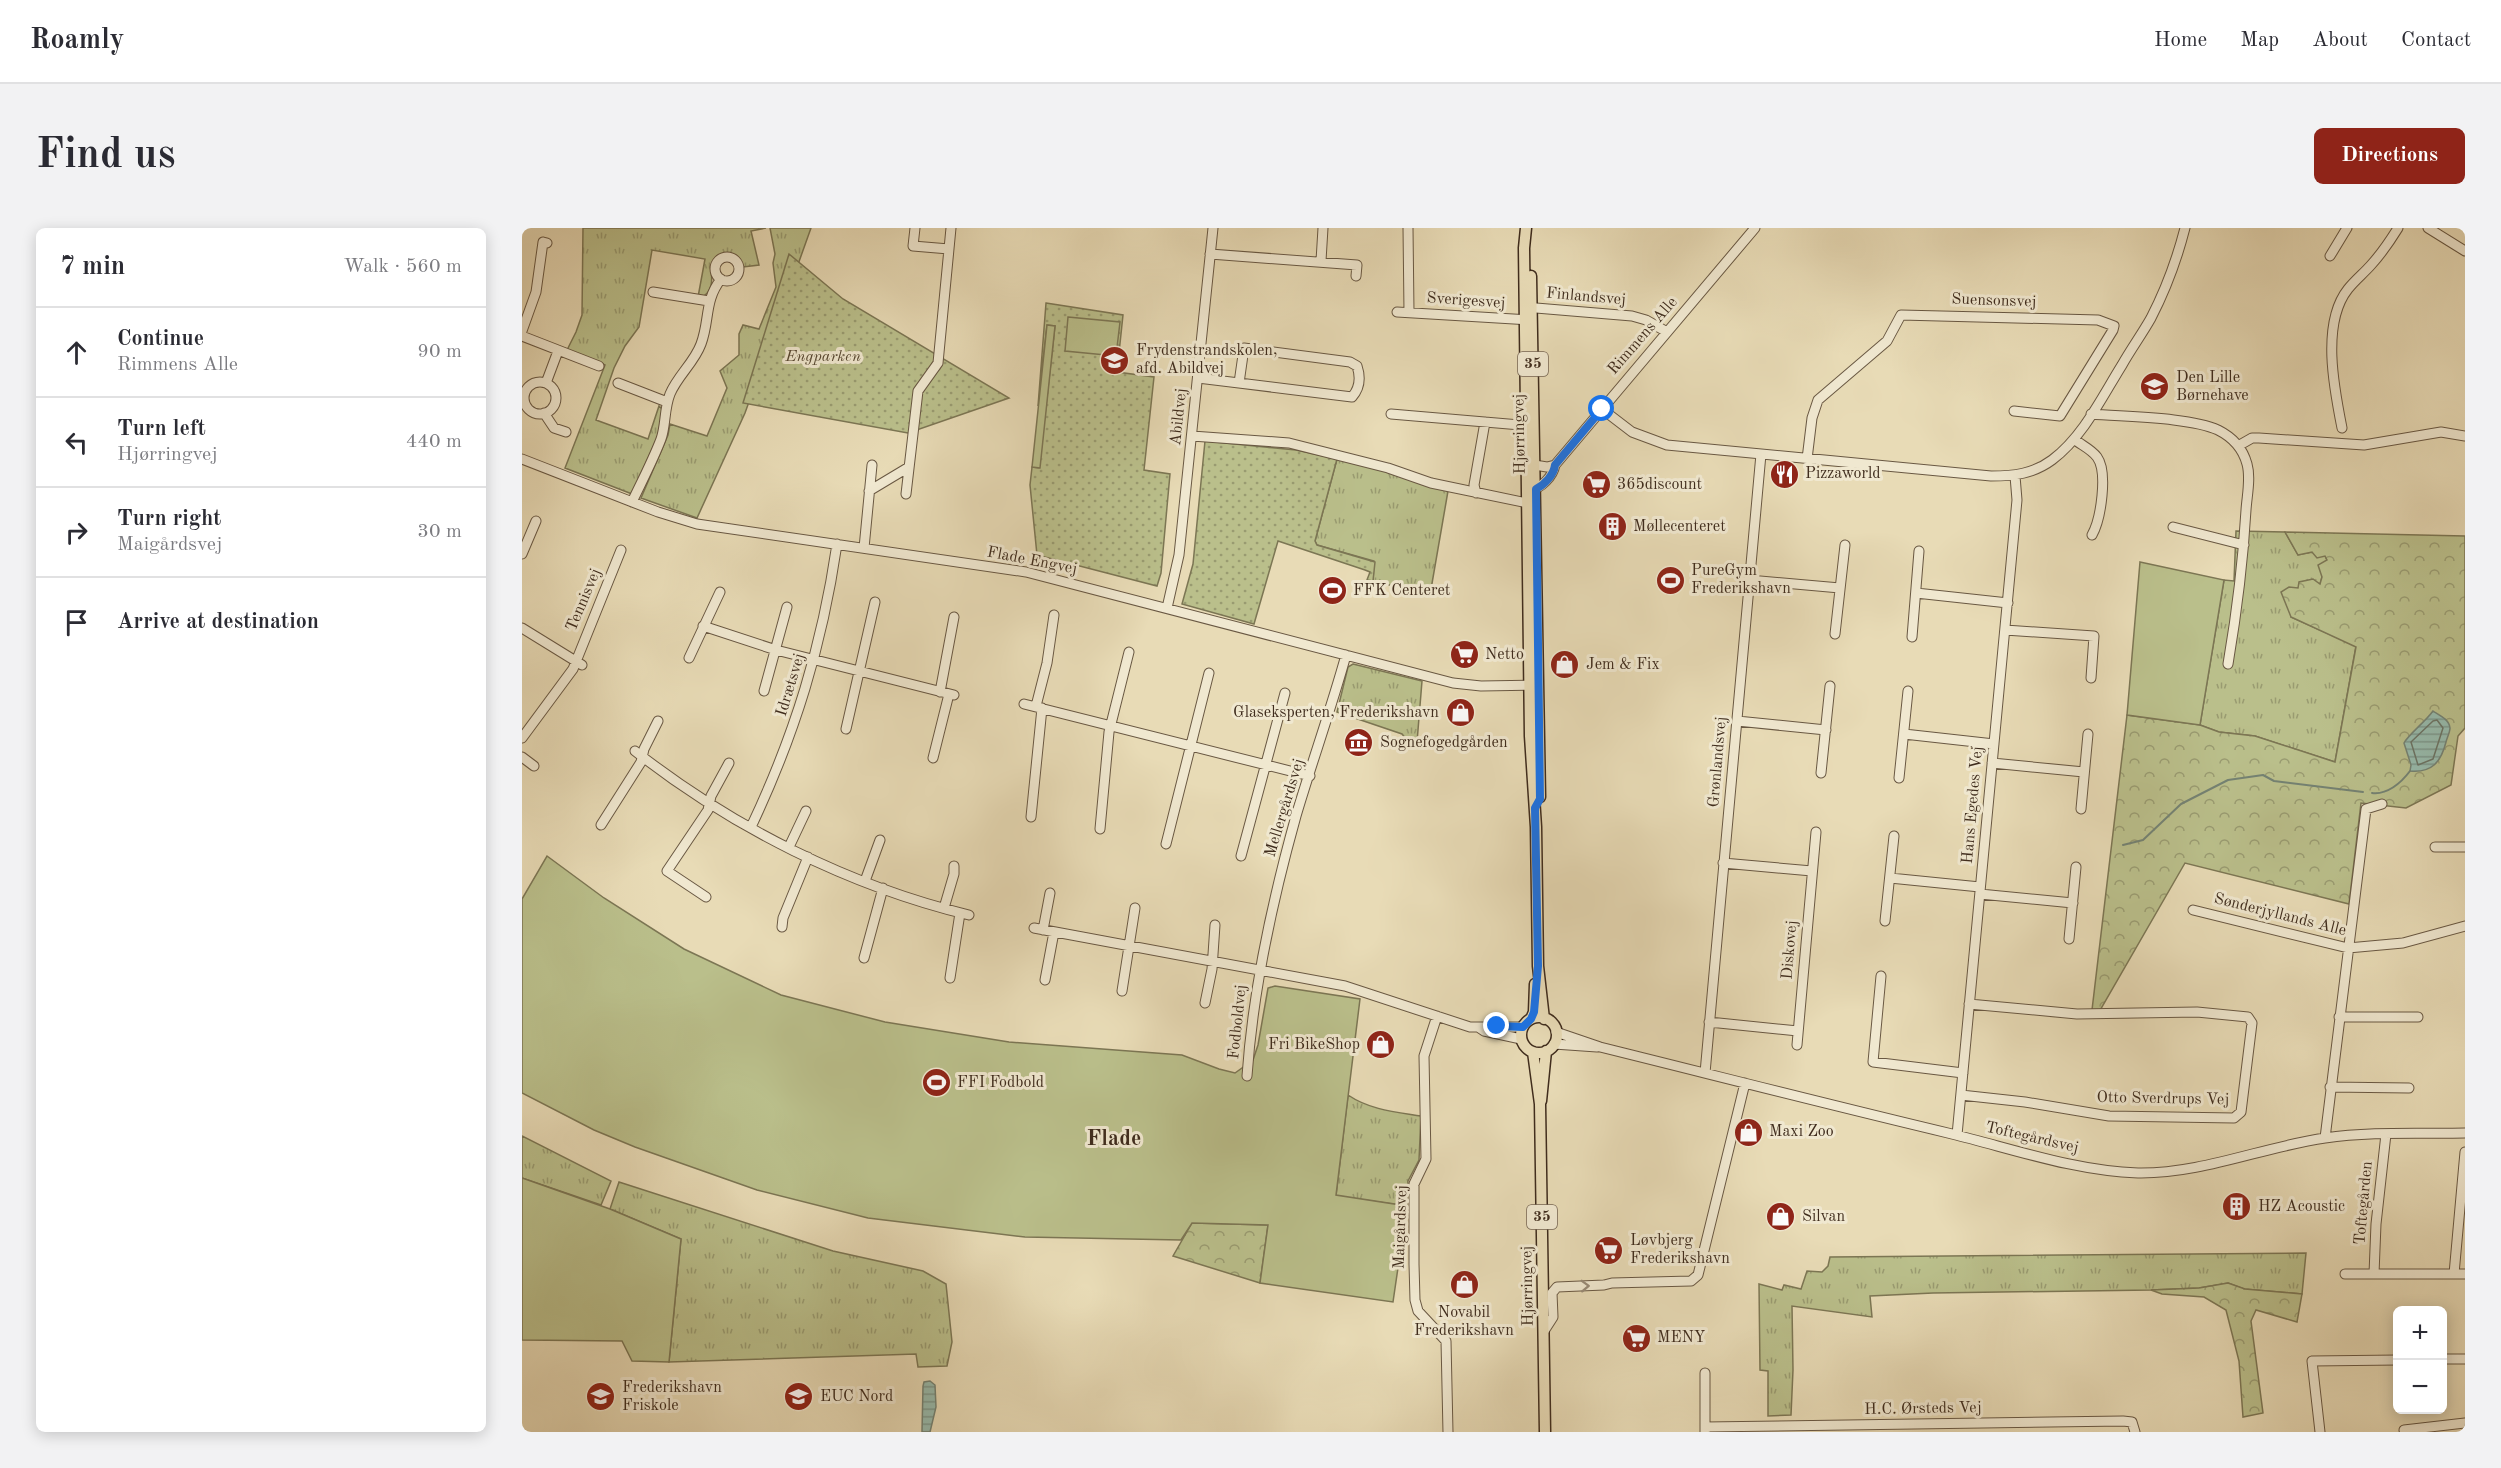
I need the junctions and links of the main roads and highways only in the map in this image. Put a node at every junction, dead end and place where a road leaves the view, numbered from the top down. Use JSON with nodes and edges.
{"nodes":[{"id":1,"x":1526,"y":228,"type":"edge"},
{"id":2,"x":1538,"y":966,"type":"junction"},
{"id":3,"x":1544,"y":1018,"type":"junction"},
{"id":4,"x":1525,"y":1028,"type":"junction"},
{"id":5,"x":1550,"y":1048,"type":"junction"},
{"id":6,"x":1533,"y":1052,"type":"junction"},
{"id":7,"x":1540,"y":1104,"type":"junction"},
{"id":8,"x":1545,"y":1432,"type":"edge"}],
"edges":[{"from":1,"to":2,"type":"main road","name":"Hjørringvej","number":"35"},
{"from":2,"to":3,"type":"main road","name":"Hjørringvej","number":"35"},
{"from":2,"to":4,"type":"main road","name":"Hjørringvej","number":"35"},
{"from":3,"to":4,"type":"main road"},
{"from":3,"to":5,"type":"main road","number":"35"},
{"from":4,"to":6,"type":"main road"},
{"from":5,"to":6,"type":"main road"},
{"from":5,"to":7,"type":"main road","name":"Hjørringvej","number":"35"},
{"from":6,"to":7,"type":"main road","name":"Hjørringvej","number":"35"},
{"from":7,"to":8,"type":"main road","name":"Hjørringvej","number":"35"}]}
